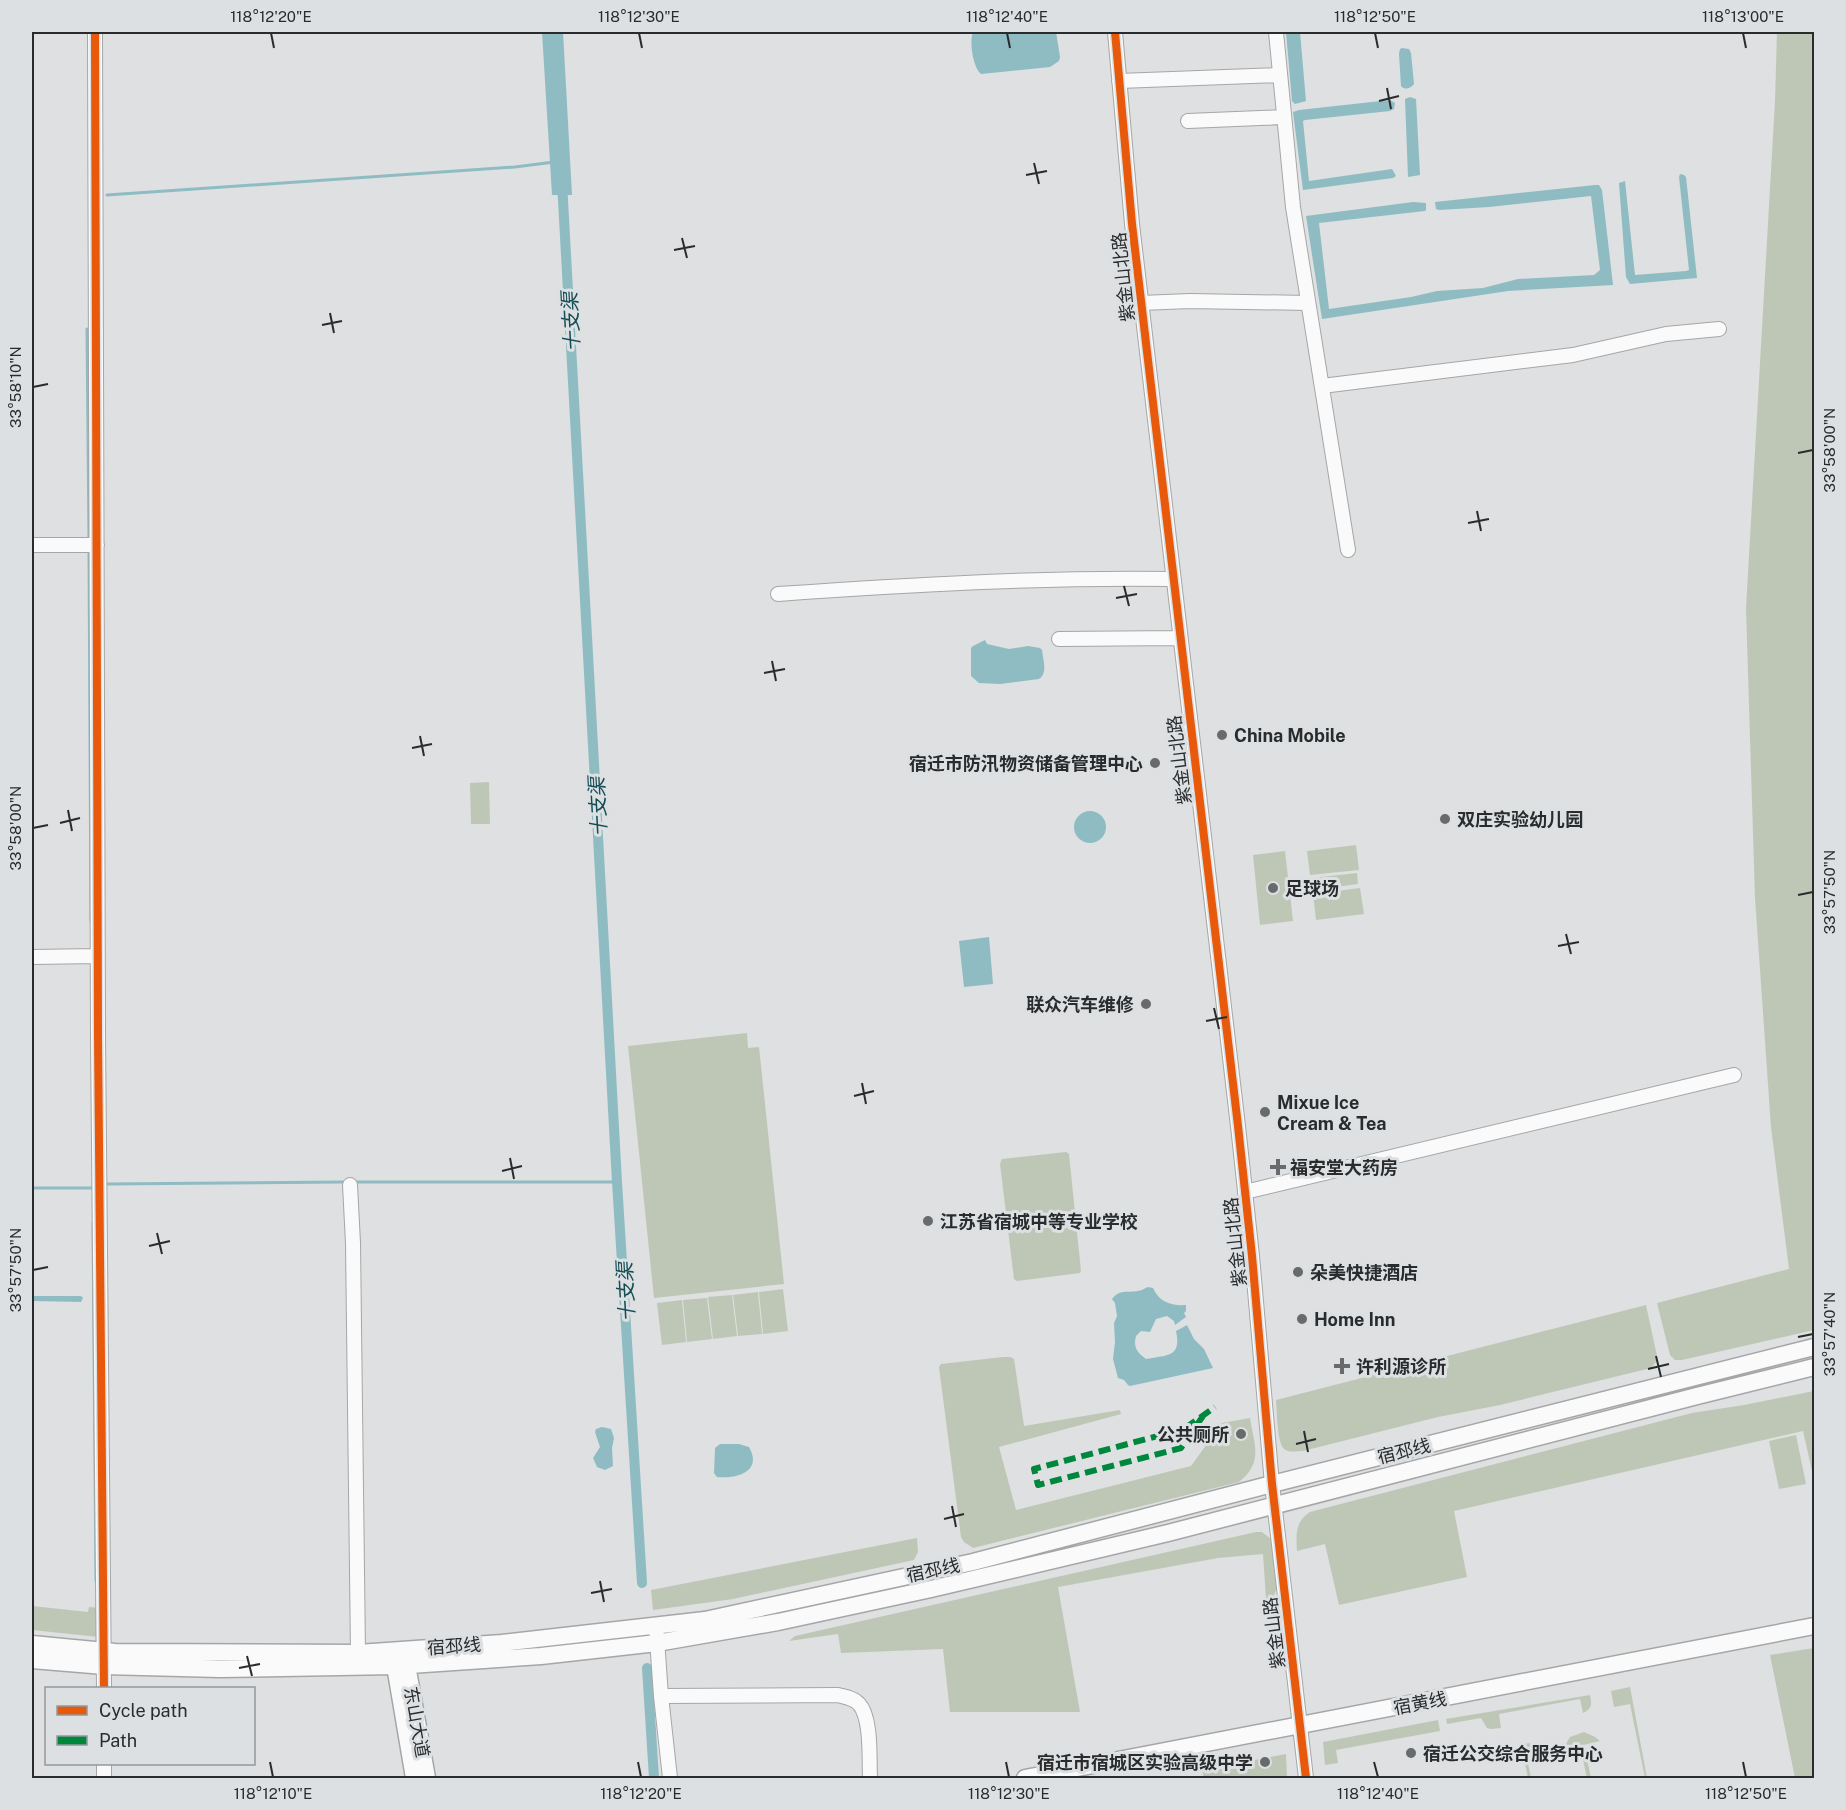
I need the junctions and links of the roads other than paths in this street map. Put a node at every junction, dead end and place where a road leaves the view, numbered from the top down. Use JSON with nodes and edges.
{"nodes":[{"id":1,"x":95,"y":32,"type":"edge"},
{"id":2,"x":1115,"y":32,"type":"edge"},
{"id":3,"x":1276,"y":32,"type":"edge"},
{"id":4,"x":1280,"y":75,"type":"junction"},
{"id":5,"x":1119,"y":81,"type":"junction"},
{"id":6,"x":1284,"y":117,"type":"junction"},
{"id":7,"x":1188,"y":122,"type":"dead end"},
{"id":8,"x":1141,"y":303,"type":"junction"},
{"id":9,"x":1308,"y":303,"type":"junction"},
{"id":10,"x":1719,"y":329,"type":"dead end"},
{"id":11,"x":1322,"y":386,"type":"junction"},
{"id":12,"x":32,"y":545,"type":"edge"},
{"id":13,"x":91,"y":545,"type":"junction"},
{"id":14,"x":1348,"y":550,"type":"dead end"},
{"id":15,"x":1173,"y":579,"type":"junction"},
{"id":16,"x":778,"y":594,"type":"dead end"},
{"id":17,"x":1180,"y":638,"type":"junction"},
{"id":18,"x":1059,"y":639,"type":"dead end"},
{"id":19,"x":93,"y":956,"type":"junction"},
{"id":20,"x":32,"y":957,"type":"edge"},
{"id":21,"x":1734,"y":1075,"type":"dead end"},
{"id":22,"x":350,"y":1185,"type":"dead end"},
{"id":23,"x":1245,"y":1191,"type":"junction"},
{"id":24,"x":1815,"y":1347,"type":"edge"},
{"id":25,"x":1815,"y":1367,"type":"edge"},
{"id":26,"x":1272,"y":1484,"type":"junction"},
{"id":27,"x":1275,"y":1504,"type":"junction"},
{"id":28,"x":656,"y":1626,"type":"junction"},
{"id":29,"x":1815,"y":1626,"type":"edge"},
{"id":30,"x":657,"y":1643,"type":"junction"},
{"id":31,"x":32,"y":1644,"type":"edge"},
{"id":32,"x":358,"y":1653,"type":"junction"},
{"id":33,"x":104,"y":1658,"type":"junction"},
{"id":34,"x":32,"y":1660,"type":"edge"},
{"id":35,"x":401,"y":1666,"type":"junction"},
{"id":36,"x":104,"y":1687,"type":"edge"},
{"id":37,"x":661,"y":1696,"type":"junction"},
{"id":38,"x":1300,"y":1726,"type":"junction"},
{"id":39,"x":414,"y":1779,"type":"edge"},
{"id":40,"x":427,"y":1779,"type":"edge"},
{"id":41,"x":670,"y":1779,"type":"edge"},
{"id":42,"x":870,"y":1779,"type":"edge"},
{"id":43,"x":1025,"y":1779,"type":"edge"},
{"id":44,"x":1306,"y":1779,"type":"edge"}],
"edges":[{"from":1,"to":13,"type":"street"},
{"from":2,"to":5,"type":"street","name":"紫金山北路"},
{"from":3,"to":4,"type":"street"},
{"from":4,"to":5,"type":"street"},
{"from":4,"to":6,"type":"street"},
{"from":5,"to":8,"type":"street","name":"紫金山北路"},
{"from":6,"to":7,"type":"street"},
{"from":6,"to":9,"type":"street"},
{"from":8,"to":9,"type":"street"},
{"from":8,"to":15,"type":"street","name":"紫金山北路"},
{"from":9,"to":11,"type":"street"},
{"from":10,"to":11,"type":"street"},
{"from":11,"to":14,"type":"street"},
{"from":12,"to":13,"type":"street"},
{"from":13,"to":19,"type":"street"},
{"from":15,"to":16,"type":"street"},
{"from":15,"to":17,"type":"street","name":"紫金山北路"},
{"from":17,"to":18,"type":"street"},
{"from":17,"to":23,"type":"street","name":"紫金山北路"},
{"from":19,"to":20,"type":"street"},
{"from":19,"to":33,"type":"street"},
{"from":21,"to":23,"type":"street"},
{"from":22,"to":32,"type":"street"},
{"from":23,"to":26,"type":"street","name":"紫金山北路"},
{"from":24,"to":26,"type":"main road","name":"宿邳线"},
{"from":25,"to":27,"type":"main road","name":"宿邳线"},
{"from":26,"to":27,"type":"street","name":"紫金山路"},
{"from":26,"to":28,"type":"main road","name":"宿邳线"},
{"from":27,"to":30,"type":"main road","name":"宿邳线"},
{"from":27,"to":38,"type":"street","name":"紫金山路"},
{"from":28,"to":30,"type":"street"},
{"from":28,"to":32,"type":"main road","name":"宿邳线"},
{"from":29,"to":38,"type":"main road","name":"宿黄线"},
{"from":30,"to":35,"type":"main road","name":"宿邳线"},
{"from":30,"to":37,"type":"street"},
{"from":31,"to":33,"type":"main road","name":"宿邳线"},
{"from":32,"to":33,"type":"main road","name":"宿邳线"},
{"from":33,"to":34,"type":"main road","name":"宿邳线"},
{"from":33,"to":35,"type":"main road","name":"宿邳线"},
{"from":33,"to":36,"type":"street"},
{"from":35,"to":39,"type":"main road","name":"东山大道"},
{"from":35,"to":40,"type":"main road","name":"东山大道"},
{"from":37,"to":41,"type":"street"},
{"from":37,"to":42,"type":"street"},
{"from":38,"to":43,"type":"main road","name":"宿黄线"},
{"from":38,"to":44,"type":"street","name":"紫金山路"}]}
